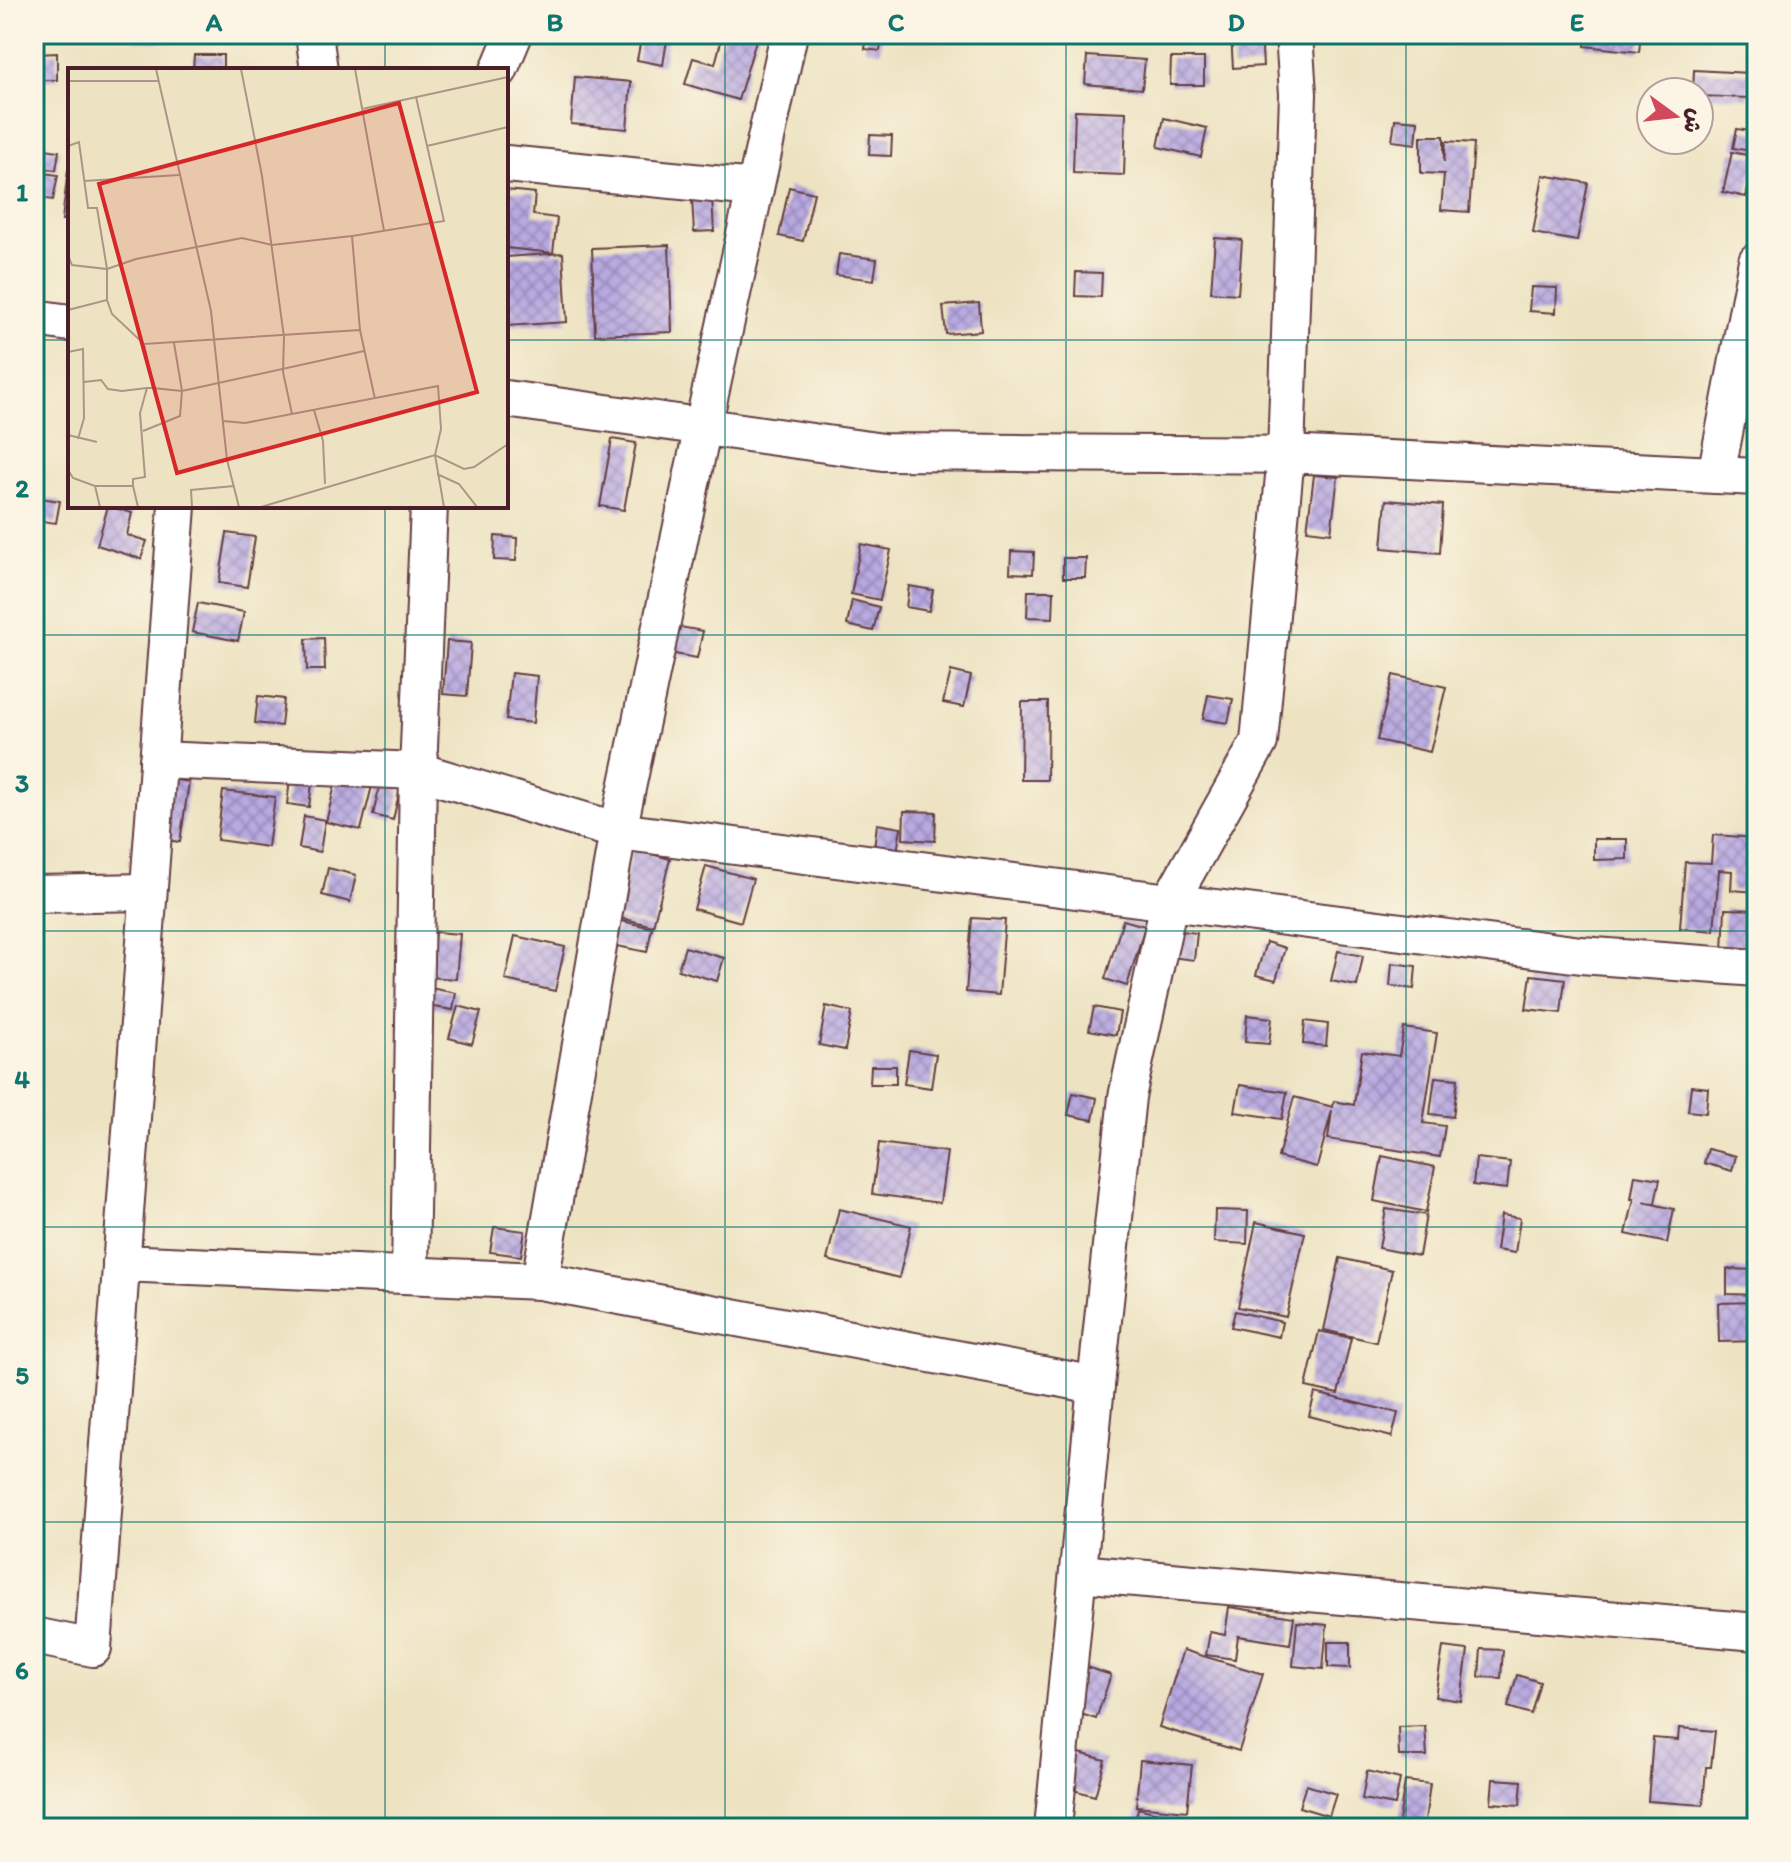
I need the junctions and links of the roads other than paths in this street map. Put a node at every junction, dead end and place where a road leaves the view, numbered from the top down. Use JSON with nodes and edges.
{"nodes":[{"id":1,"x":314,"y":34,"type":"edge"},
{"id":2,"x":514,"y":34,"type":"edge"},
{"id":3,"x":789,"y":34,"type":"edge"},
{"id":4,"x":1294,"y":34,"type":"edge"},
{"id":5,"x":319,"y":68,"type":"edge"},
{"id":6,"x":500,"y":68,"type":"edge"},
{"id":7,"x":508,"y":164,"type":"edge"},
{"id":8,"x":755,"y":188,"type":"junction"},
{"id":9,"x":1757,"y":261,"type":"edge"},
{"id":10,"x":34,"y":318,"type":"edge"},
{"id":11,"x":68,"y":323,"type":"edge"},
{"id":12,"x":508,"y":399,"type":"edge"},
{"id":13,"x":703,"y":426,"type":"junction"},
{"id":14,"x":1286,"y":455,"type":"junction"},
{"id":15,"x":1716,"y":475,"type":"junction"},
{"id":16,"x":1757,"y":477,"type":"edge"},
{"id":17,"x":177,"y":508,"type":"edge"},
{"id":18,"x":429,"y":508,"type":"edge"},
{"id":19,"x":158,"y":760,"type":"junction"},
{"id":20,"x":418,"y":771,"type":"junction"},
{"id":21,"x":618,"y":831,"type":"junction"},
{"id":22,"x":148,"y":892,"type":"junction"},
{"id":23,"x":34,"y":894,"type":"edge"},
{"id":24,"x":1169,"y":903,"type":"junction"},
{"id":25,"x":1757,"y":968,"type":"edge"},
{"id":26,"x":121,"y":1263,"type":"junction"},
{"id":27,"x":410,"y":1275,"type":"junction"},
{"id":28,"x":540,"y":1281,"type":"junction"},
{"id":29,"x":1096,"y":1385,"type":"junction"},
{"id":30,"x":1078,"y":1573,"type":"junction"},
{"id":31,"x":1757,"y":1632,"type":"edge"},
{"id":32,"x":34,"y":1636,"type":"edge"},
{"id":33,"x":1053,"y":1828,"type":"edge"}],
"edges":[{"from":1,"to":5,"type":"street"},
{"from":2,"to":6,"type":"street"},
{"from":3,"to":8,"type":"street"},
{"from":4,"to":14,"type":"street"},
{"from":7,"to":8,"type":"street"},
{"from":8,"to":13,"type":"street"},
{"from":9,"to":15,"type":"street"},
{"from":10,"to":11,"type":"street"},
{"from":12,"to":13,"type":"street"},
{"from":13,"to":14,"type":"street"},
{"from":13,"to":21,"type":"street"},
{"from":14,"to":15,"type":"street"},
{"from":14,"to":24,"type":"street"},
{"from":15,"to":16,"type":"street"},
{"from":17,"to":19,"type":"street"},
{"from":18,"to":20,"type":"street"},
{"from":19,"to":20,"type":"street"},
{"from":19,"to":22,"type":"street"},
{"from":20,"to":21,"type":"street"},
{"from":20,"to":27,"type":"street"},
{"from":21,"to":24,"type":"street"},
{"from":21,"to":28,"type":"street"},
{"from":22,"to":23,"type":"street"},
{"from":22,"to":26,"type":"street"},
{"from":24,"to":25,"type":"street"},
{"from":24,"to":29,"type":"street"},
{"from":26,"to":27,"type":"street"},
{"from":26,"to":32,"type":"street"},
{"from":27,"to":28,"type":"street"},
{"from":28,"to":29,"type":"street"},
{"from":29,"to":30,"type":"street"},
{"from":30,"to":31,"type":"street"},
{"from":30,"to":33,"type":"street"}]}
